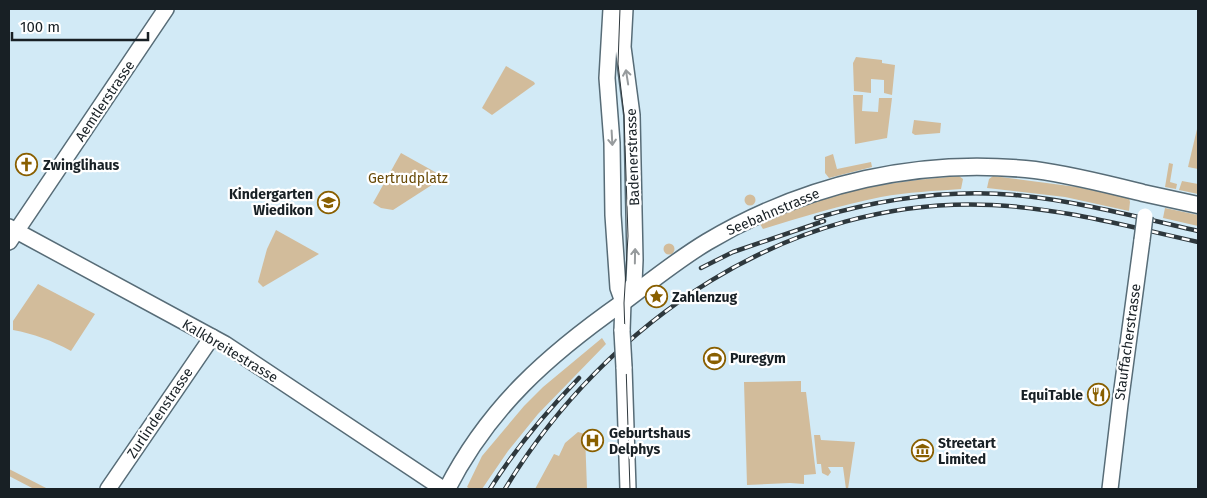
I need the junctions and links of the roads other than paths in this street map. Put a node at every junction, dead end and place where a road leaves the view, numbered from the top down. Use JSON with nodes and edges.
{"nodes":[{"id":1,"x":166,"y":9,"type":"edge"},
{"id":2,"x":611,"y":9,"type":"edge"},
{"id":3,"x":625,"y":9,"type":"edge"},
{"id":4,"x":1148,"y":194,"type":"junction"},
{"id":5,"x":1198,"y":205,"type":"edge"},
{"id":6,"x":11,"y":234,"type":"edge"},
{"id":7,"x":622,"y":302,"type":"junction"},
{"id":8,"x":212,"y":337,"type":"junction"},
{"id":9,"x":108,"y":489,"type":"edge"},
{"id":10,"x":443,"y":489,"type":"edge"},
{"id":11,"x":447,"y":489,"type":"edge"},
{"id":12,"x":628,"y":489,"type":"edge"},
{"id":13,"x":1110,"y":489,"type":"edge"}],
"edges":[{"from":1,"to":6,"type":"street","name":"Aemtlerstrasse"},
{"from":2,"to":7,"type":"street","name":"Badenerstrasse","one_way":true},
{"from":7,"to":3,"type":"street","name":"Badenerstrasse","one_way":true},
{"from":4,"to":5,"type":"main road","name":"Seebahnstrasse"},
{"from":4,"to":7,"type":"main road","name":"Seebahnstrasse"},
{"from":4,"to":13,"type":"street","name":"Stauffacherstrasse","bridge":true},
{"from":6,"to":8,"type":"street","name":"Kalkbreitestrasse"},
{"from":7,"to":11,"type":"main road","name":"Seebahnstrasse"},
{"from":7,"to":12,"type":"street","name":"Badenerstrasse","bridge":true},
{"from":8,"to":9,"type":"street","name":"Zurlindenstrasse"},
{"from":8,"to":10,"type":"street","name":"Kalkbreitestrasse"}]}
